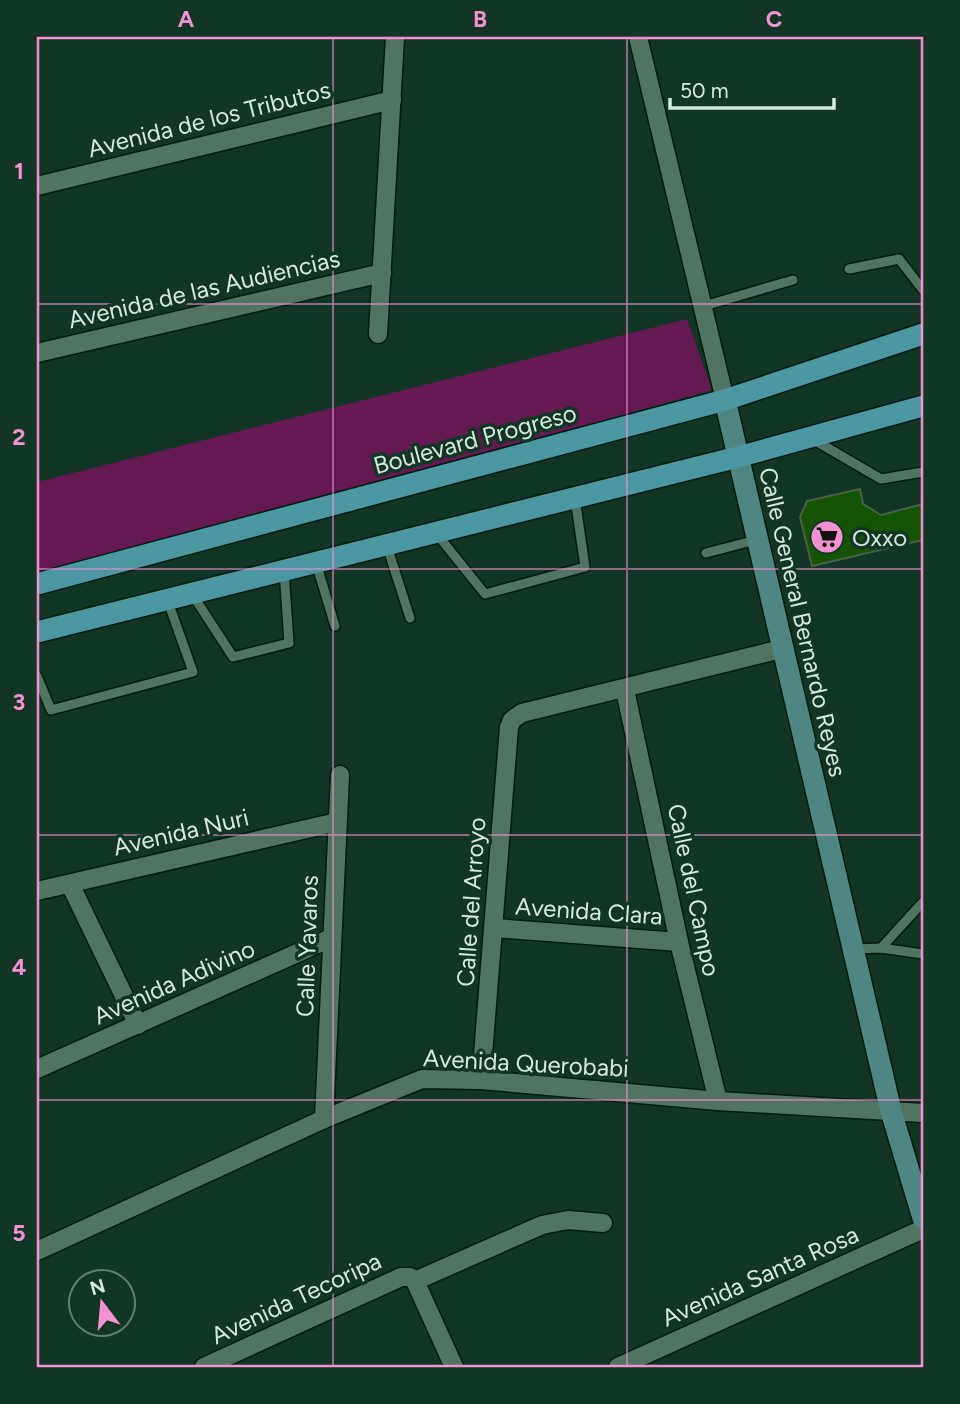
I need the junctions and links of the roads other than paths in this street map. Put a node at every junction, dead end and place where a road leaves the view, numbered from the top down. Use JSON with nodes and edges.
{"nodes":[{"id":1,"x":395,"y":37,"type":"edge"},
{"id":2,"x":638,"y":37,"type":"edge"},
{"id":3,"x":392,"y":100,"type":"junction"},
{"id":4,"x":37,"y":186,"type":"edge"},
{"id":5,"x":849,"y":269,"type":"dead end"},
{"id":6,"x":382,"y":273,"type":"junction"},
{"id":7,"x":793,"y":280,"type":"dead end"},
{"id":8,"x":923,"y":290,"type":"edge"},
{"id":9,"x":704,"y":306,"type":"junction"},
{"id":10,"x":378,"y":334,"type":"dead end"},
{"id":11,"x":923,"y":334,"type":"edge"},
{"id":12,"x":37,"y":353,"type":"edge"},
{"id":13,"x":724,"y":400,"type":"junction"},
{"id":14,"x":923,"y":406,"type":"edge"},
{"id":15,"x":810,"y":438,"type":"junction"},
{"id":16,"x":738,"y":457,"type":"junction"},
{"id":17,"x":923,"y":472,"type":"edge"},
{"id":18,"x":575,"y":498,"type":"junction"},
{"id":19,"x":435,"y":532,"type":"junction"},
{"id":20,"x":756,"y":540,"type":"junction"},
{"id":21,"x":387,"y":544,"type":"junction"},
{"id":22,"x":706,"y":553,"type":"dead end"},
{"id":23,"x":316,"y":562,"type":"junction"},
{"id":24,"x":284,"y":570,"type":"junction"},
{"id":25,"x":37,"y":583,"type":"edge"},
{"id":26,"x":191,"y":593,"type":"junction"},
{"id":27,"x":167,"y":598,"type":"junction"},
{"id":28,"x":410,"y":618,"type":"dead end"},
{"id":29,"x":335,"y":626,"type":"dead end"},
{"id":30,"x":37,"y":632,"type":"edge"},
{"id":31,"x":781,"y":649,"type":"junction"},
{"id":32,"x":37,"y":676,"type":"edge"},
{"id":33,"x":625,"y":690,"type":"junction"},
{"id":34,"x":340,"y":775,"type":"dead end"},
{"id":35,"x":337,"y":822,"type":"junction"},
{"id":36,"x":70,"y":884,"type":"junction"},
{"id":37,"x":37,"y":891,"type":"edge"},
{"id":38,"x":923,"y":902,"type":"edge"},
{"id":39,"x":495,"y":928,"type":"junction"},
{"id":40,"x":331,"y":938,"type":"junction"},
{"id":41,"x":679,"y":942,"type":"junction"},
{"id":42,"x":881,"y":948,"type":"junction"},
{"id":43,"x":853,"y":949,"type":"junction"},
{"id":44,"x":923,"y":954,"type":"edge"},
{"id":45,"x":138,"y":1025,"type":"junction"},
{"id":46,"x":37,"y":1069,"type":"edge"},
{"id":47,"x":481,"y":1080,"type":"junction"},
{"id":48,"x":718,"y":1101,"type":"junction"},
{"id":49,"x":891,"y":1111,"type":"junction"},
{"id":50,"x":923,"y":1113,"type":"edge"},
{"id":51,"x":324,"y":1119,"type":"junction"},
{"id":52,"x":923,"y":1218,"type":"edge"},
{"id":53,"x":603,"y":1223,"type":"dead end"},
{"id":54,"x":923,"y":1229,"type":"edge"},
{"id":55,"x":37,"y":1251,"type":"edge"},
{"id":56,"x":412,"y":1279,"type":"junction"},
{"id":57,"x":204,"y":1367,"type":"edge"},
{"id":58,"x":454,"y":1367,"type":"edge"},
{"id":59,"x":618,"y":1367,"type":"edge"}],
"edges":[{"from":1,"to":3,"type":"street"},
{"from":2,"to":9,"type":"street","name":"Calle General Bernardo Reyes"},
{"from":3,"to":4,"type":"street","name":"Avenida de los Tributos"},
{"from":3,"to":6,"type":"street"},
{"from":5,"to":8,"type":"lane"},
{"from":6,"to":10,"type":"street"},
{"from":6,"to":12,"type":"street","name":"Avenida de las Audiencias"},
{"from":7,"to":9,"type":"lane"},
{"from":9,"to":13,"type":"street","name":"Calle General Bernardo Reyes"},
{"from":11,"to":13,"type":"main road","name":"Boulevard Progreso"},
{"from":13,"to":16,"type":"street","name":"Calle General Bernardo Reyes"},
{"from":13,"to":25,"type":"main road","name":"Boulevard Progreso"},
{"from":14,"to":15,"type":"main road"},
{"from":15,"to":16,"type":"main road"},
{"from":15,"to":17,"type":"lane"},
{"from":16,"to":18,"type":"main road"},
{"from":16,"to":20,"type":"street","name":"Calle General Bernardo Reyes"},
{"from":18,"to":19,"type":"main road"},
{"from":18,"to":19,"type":"lane"},
{"from":19,"to":21,"type":"main road"},
{"from":20,"to":22,"type":"lane"},
{"from":20,"to":31,"type":"street","name":"Calle General Bernardo Reyes"},
{"from":21,"to":23,"type":"main road"},
{"from":21,"to":28,"type":"lane"},
{"from":23,"to":24,"type":"main road"},
{"from":23,"to":29,"type":"lane"},
{"from":24,"to":26,"type":"main road"},
{"from":24,"to":26,"type":"lane"},
{"from":26,"to":27,"type":"main road"},
{"from":27,"to":30,"type":"main road"},
{"from":27,"to":32,"type":"lane"},
{"from":31,"to":33,"type":"street"},
{"from":31,"to":43,"type":"street","name":"Calle General Bernardo Reyes"},
{"from":33,"to":39,"type":"street","name":"Calle del Arroyo"},
{"from":33,"to":41,"type":"street","name":"Calle del Campo"},
{"from":34,"to":35,"type":"street","name":"Calle Yavaros"},
{"from":35,"to":36,"type":"street","name":"Avenida Nuri"},
{"from":35,"to":40,"type":"street","name":"Calle Yavaros"},
{"from":36,"to":37,"type":"street","name":"Avenida Nuri"},
{"from":36,"to":45,"type":"street"},
{"from":38,"to":42,"type":"lane"},
{"from":39,"to":41,"type":"street","name":"Avenida Clara"},
{"from":39,"to":47,"type":"street","name":"Calle del Arroyo"},
{"from":40,"to":45,"type":"street","name":"Avenida Adivino"},
{"from":40,"to":51,"type":"street","name":"Calle Yavaros"},
{"from":41,"to":48,"type":"street","name":"Calle del Campo"},
{"from":42,"to":43,"type":"lane"},
{"from":42,"to":44,"type":"lane"},
{"from":43,"to":49,"type":"street","name":"Calle General Bernardo Reyes"},
{"from":45,"to":46,"type":"street","name":"Avenida Adivino"},
{"from":47,"to":48,"type":"street","name":"Avenida Querobabi"},
{"from":47,"to":51,"type":"street","name":"Avenida Querobabi"},
{"from":48,"to":49,"type":"street","name":"Avenida Querobabi"},
{"from":49,"to":50,"type":"street","name":"Avenida Querobabi"},
{"from":49,"to":52,"type":"street","name":"Calle General Bernardo Reyes"},
{"from":51,"to":55,"type":"street","name":"Avenida Querobabi"},
{"from":53,"to":56,"type":"street","name":"Avenida Tecoripa"},
{"from":54,"to":59,"type":"street","name":"Avenida Santa Rosa"},
{"from":56,"to":57,"type":"street","name":"Avenida Tecoripa"},
{"from":56,"to":58,"type":"street"}]}
